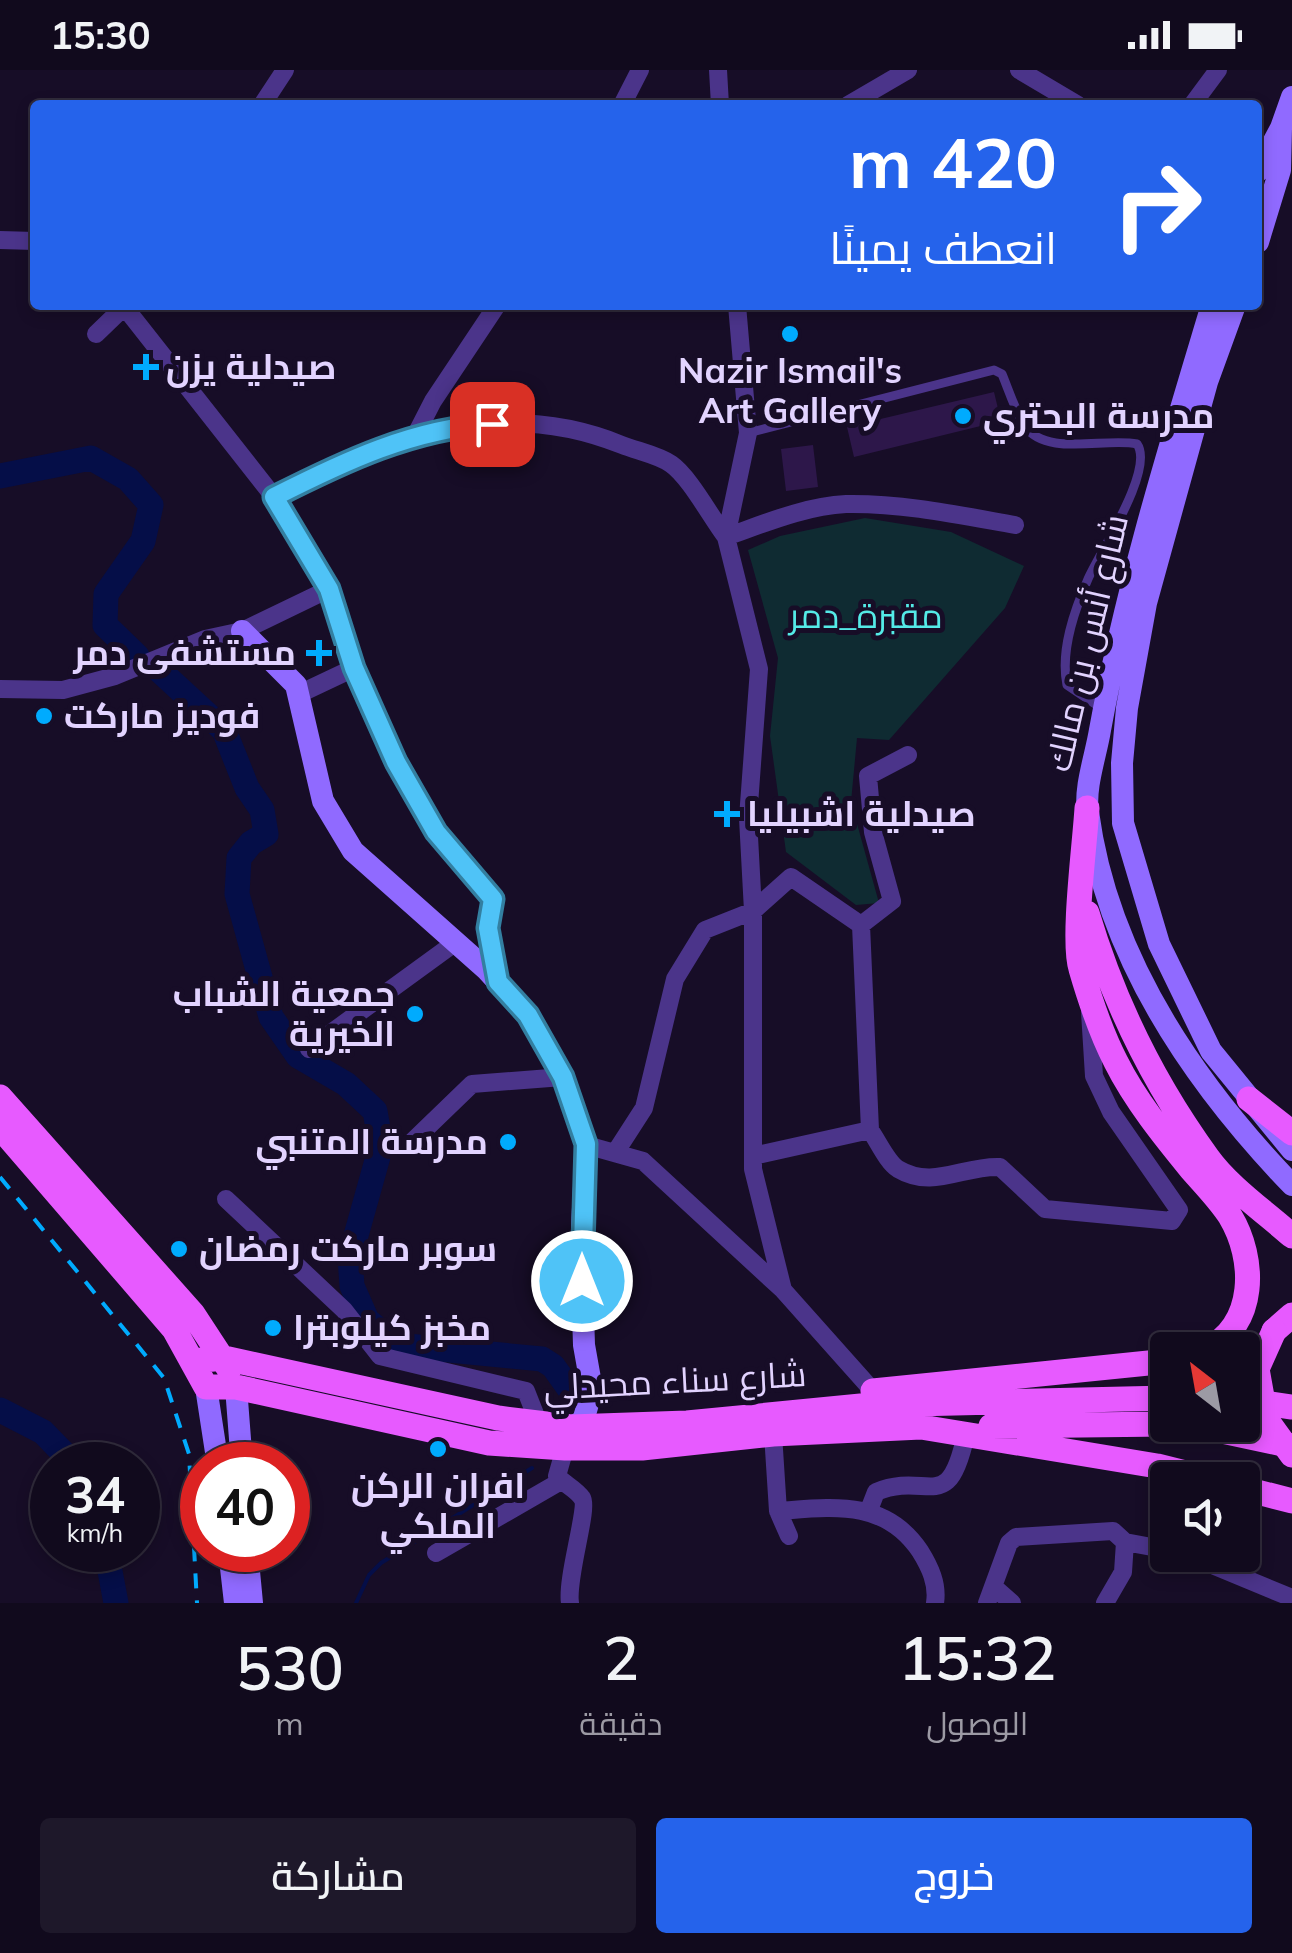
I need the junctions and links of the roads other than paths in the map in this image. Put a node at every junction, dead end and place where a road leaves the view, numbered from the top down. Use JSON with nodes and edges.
{"nodes":[{"id":1,"x":285,"y":70,"type":"edge"},
{"id":2,"x":640,"y":70,"type":"edge"},
{"id":3,"x":718,"y":70,"type":"edge"},
{"id":4,"x":908,"y":70,"type":"edge"},
{"id":5,"x":1019,"y":70,"type":"edge"},
{"id":6,"x":1218,"y":70,"type":"edge"},
{"id":7,"x":1292,"y":97,"type":"edge"},
{"id":8,"x":265,"y":100,"type":"edge"},
{"id":9,"x":625,"y":100,"type":"edge"},
{"id":10,"x":720,"y":100,"type":"edge"},
{"id":11,"x":857,"y":100,"type":"edge"},
{"id":12,"x":1070,"y":100,"type":"edge"},
{"id":13,"x":1196,"y":100,"type":"edge"},
{"id":14,"x":1282,"y":128,"type":"junction"},
{"id":15,"x":1262,"y":164,"type":"edge"},
{"id":16,"x":1262,"y":229,"type":"edge"},
{"id":17,"x":0,"y":240,"type":"edge"},
{"id":18,"x":30,"y":241,"type":"edge"},
{"id":19,"x":121,"y":310,"type":"edge"},
{"id":20,"x":128,"y":310,"type":"edge"},
{"id":21,"x":494,"y":310,"type":"edge"},
{"id":22,"x":737,"y":310,"type":"edge"},
{"id":23,"x":1211,"y":310,"type":"edge"},
{"id":24,"x":1233,"y":310,"type":"edge"},
{"id":25,"x":96,"y":334,"type":"dead end"},
{"id":26,"x":748,"y":432,"type":"junction"},
{"id":27,"x":414,"y":438,"type":"junction"},
{"id":28,"x":274,"y":497,"type":"junction"},
{"id":29,"x":1015,"y":525,"type":"dead end"},
{"id":30,"x":726,"y":537,"type":"junction"},
{"id":31,"x":329,"y":589,"type":"junction"},
{"id":32,"x":242,"y":631,"type":"junction"},
{"id":33,"x":354,"y":668,"type":"junction"},
{"id":34,"x":0,"y":689,"type":"edge"},
{"id":35,"x":298,"y":694,"type":"junction"},
{"id":36,"x":1112,"y":708,"type":"junction"},
{"id":37,"x":908,"y":756,"type":"dead end"},
{"id":38,"x":1087,"y":808,"type":"junction"},
{"id":39,"x":1082,"y":895,"type":"junction"},
{"id":40,"x":754,"y":911,"type":"junction"},
{"id":41,"x":862,"y":925,"type":"junction"},
{"id":42,"x":456,"y":942,"type":"junction"},
{"id":43,"x":498,"y":982,"type":"junction"},
{"id":44,"x":1090,"y":997,"type":"junction"},
{"id":45,"x":309,"y":1049,"type":"dead end"},
{"id":46,"x":563,"y":1077,"type":"junction"},
{"id":47,"x":0,"y":1097,"type":"edge"},
{"id":48,"x":1249,"y":1099,"type":"junction"},
{"id":49,"x":0,"y":1127,"type":"edge"},
{"id":50,"x":870,"y":1130,"type":"junction"},
{"id":51,"x":1292,"y":1134,"type":"edge"},
{"id":52,"x":412,"y":1141,"type":"dead end"},
{"id":53,"x":586,"y":1144,"type":"junction"},
{"id":54,"x":1292,"y":1150,"type":"edge"},
{"id":55,"x":616,"y":1153,"type":"junction"},
{"id":56,"x":753,"y":1156,"type":"junction"},
{"id":57,"x":1292,"y":1184,"type":"edge"},
{"id":58,"x":226,"y":1200,"type":"dead end"},
{"id":59,"x":1292,"y":1236,"type":"edge"},
{"id":60,"x":782,"y":1290,"type":"junction"},
{"id":61,"x":1283,"y":1323,"type":"edge"},
{"id":62,"x":1227,"y":1332,"type":"edge"},
{"id":63,"x":224,"y":1358,"type":"junction"},
{"id":64,"x":192,"y":1361,"type":"junction"},
{"id":65,"x":1150,"y":1364,"type":"edge"},
{"id":66,"x":206,"y":1387,"type":"junction"},
{"id":67,"x":236,"y":1387,"type":"junction"},
{"id":68,"x":1150,"y":1399,"type":"edge"},
{"id":69,"x":1260,"y":1403,"type":"edge"},
{"id":70,"x":1292,"y":1407,"type":"edge"},
{"id":71,"x":872,"y":1408,"type":"junction"},
{"id":72,"x":539,"y":1424,"type":"junction"},
{"id":73,"x":1150,"y":1424,"type":"edge"},
{"id":74,"x":921,"y":1426,"type":"junction"},
{"id":75,"x":773,"y":1434,"type":"junction"},
{"id":76,"x":966,"y":1434,"type":"junction"},
{"id":77,"x":568,"y":1438,"type":"junction"},
{"id":78,"x":1260,"y":1439,"type":"edge"},
{"id":79,"x":214,"y":1442,"type":"edge"},
{"id":80,"x":240,"y":1442,"type":"edge"},
{"id":81,"x":1292,"y":1446,"type":"edge"},
{"id":82,"x":1292,"y":1455,"type":"edge"},
{"id":83,"x":1150,"y":1465,"type":"edge"},
{"id":84,"x":561,"y":1481,"type":"junction"},
{"id":85,"x":1260,"y":1492,"type":"edge"},
{"id":86,"x":1292,"y":1500,"type":"edge"},
{"id":87,"x":869,"y":1510,"type":"junction"},
{"id":88,"x":778,"y":1511,"type":"junction"},
{"id":89,"x":789,"y":1536,"type":"dead end"},
{"id":90,"x":1125,"y":1542,"type":"junction"},
{"id":91,"x":1150,"y":1547,"type":"edge"},
{"id":92,"x":436,"y":1553,"type":"dead end"},
{"id":93,"x":231,"y":1572,"type":"edge"},
{"id":94,"x":250,"y":1572,"type":"edge"},
{"id":95,"x":1229,"y":1572,"type":"edge"},
{"id":96,"x":991,"y":1595,"type":"edge"},
{"id":97,"x":1292,"y":1598,"type":"edge"},
{"id":98,"x":235,"y":1603,"type":"edge"},
{"id":99,"x":252,"y":1603,"type":"edge"},
{"id":100,"x":570,"y":1603,"type":"edge"},
{"id":101,"x":935,"y":1603,"type":"edge"},
{"id":102,"x":1012,"y":1603,"type":"edge"},
{"id":103,"x":1105,"y":1603,"type":"edge"}],
"edges":[{"from":1,"to":8,"type":"street"},
{"from":2,"to":9,"type":"street"},
{"from":3,"to":10,"type":"street"},
{"from":4,"to":11,"type":"street"},
{"from":5,"to":12,"type":"street"},
{"from":6,"to":13,"type":"street"},
{"from":7,"to":14,"type":"main road"},
{"from":14,"to":15,"type":"main road"},
{"from":14,"to":16,"type":"main road"},
{"from":17,"to":18,"type":"street"},
{"from":19,"to":25,"type":"street"},
{"from":20,"to":28,"type":"street"},
{"from":21,"to":27,"type":"street"},
{"from":22,"to":26,"type":"street"},
{"from":23,"to":36,"type":"main road","name":"شارع أنس بن مالك"},
{"from":24,"to":36,"type":"main road","name":"شارع أنس بن مالك"},
{"from":26,"to":30,"type":"street"},
{"from":26,"to":36,"type":"lane"},
{"from":27,"to":28,"type":"street"},
{"from":27,"to":30,"type":"street"},
{"from":28,"to":31,"type":"street"},
{"from":29,"to":30,"type":"street"},
{"from":30,"to":40,"type":"street"},
{"from":31,"to":32,"type":"street"},
{"from":31,"to":33,"type":"street"},
{"from":32,"to":34,"type":"street"},
{"from":32,"to":35,"type":"main road"},
{"from":33,"to":35,"type":"street"},
{"from":33,"to":43,"type":"street"},
{"from":35,"to":42,"type":"main road"},
{"from":36,"to":38,"type":"main road","name":"شارع أنس بن مالك"},
{"from":36,"to":48,"type":"main road","name":"شارع أنس بن مالك"},
{"from":37,"to":41,"type":"street"},
{"from":38,"to":39,"type":"main road"},
{"from":38,"to":57,"type":"main road","name":"شارع أنس بن مالك"},
{"from":39,"to":44,"type":"main road"},
{"from":39,"to":59,"type":"main road"},
{"from":40,"to":41,"type":"street"},
{"from":40,"to":55,"type":"street"},
{"from":40,"to":56,"type":"street"},
{"from":41,"to":50,"type":"street"},
{"from":42,"to":43,"type":"main road"},
{"from":42,"to":45,"type":"street"},
{"from":43,"to":46,"type":"main road"},
{"from":44,"to":50,"type":"street"},
{"from":44,"to":62,"type":"main road"},
{"from":46,"to":52,"type":"street"},
{"from":46,"to":53,"type":"main road"},
{"from":47,"to":63,"type":"main road"},
{"from":48,"to":51,"type":"main road"},
{"from":48,"to":54,"type":"main road","name":"شارع أنس بن مالك"},
{"from":49,"to":64,"type":"main road"},
{"from":50,"to":56,"type":"street"},
{"from":53,"to":55,"type":"street"},
{"from":53,"to":77,"type":"main road"},
{"from":55,"to":60,"type":"street"},
{"from":56,"to":60,"type":"street"},
{"from":58,"to":72,"type":"street"},
{"from":60,"to":71,"type":"street"},
{"from":61,"to":82,"type":"main road","bridge":true},
{"from":63,"to":64,"type":"main road","name":"شارع سناء محيدلي"},
{"from":63,"to":67,"type":"main road"},
{"from":63,"to":72,"type":"main road","name":"شارع سناء محيدلي"},
{"from":64,"to":66,"type":"main road"},
{"from":65,"to":71,"type":"main road"},
{"from":66,"to":67,"type":"main road"},
{"from":66,"to":79,"type":"main road"},
{"from":67,"to":77,"type":"main road"},
{"from":67,"to":80,"type":"main road"},
{"from":68,"to":71,"type":"main road","name":"شارع سناء محيدلي"},
{"from":69,"to":70,"type":"main road"},
{"from":71,"to":74,"type":"main road"},
{"from":71,"to":75,"type":"main road"},
{"from":71,"to":77,"type":"main road","name":"شارع سناء محيدلي"},
{"from":72,"to":77,"type":"main road","name":"شارع سناء محيدلي"},
{"from":73,"to":74,"type":"main road"},
{"from":74,"to":76,"type":"main road"},
{"from":75,"to":77,"type":"main road"},
{"from":75,"to":88,"type":"street"},
{"from":76,"to":83,"type":"main road"},
{"from":76,"to":87,"type":"street"},
{"from":77,"to":84,"type":"street"},
{"from":78,"to":81,"type":"main road"},
{"from":84,"to":92,"type":"street"},
{"from":84,"to":100,"type":"street"},
{"from":85,"to":86,"type":"main road"},
{"from":87,"to":88,"type":"street"},
{"from":87,"to":101,"type":"street"},
{"from":88,"to":89,"type":"street"},
{"from":90,"to":91,"type":"street"},
{"from":90,"to":96,"type":"street"},
{"from":90,"to":103,"type":"street"},
{"from":93,"to":98,"type":"main road"},
{"from":94,"to":99,"type":"main road"},
{"from":95,"to":97,"type":"street"},
{"from":96,"to":102,"type":"street"}]}
